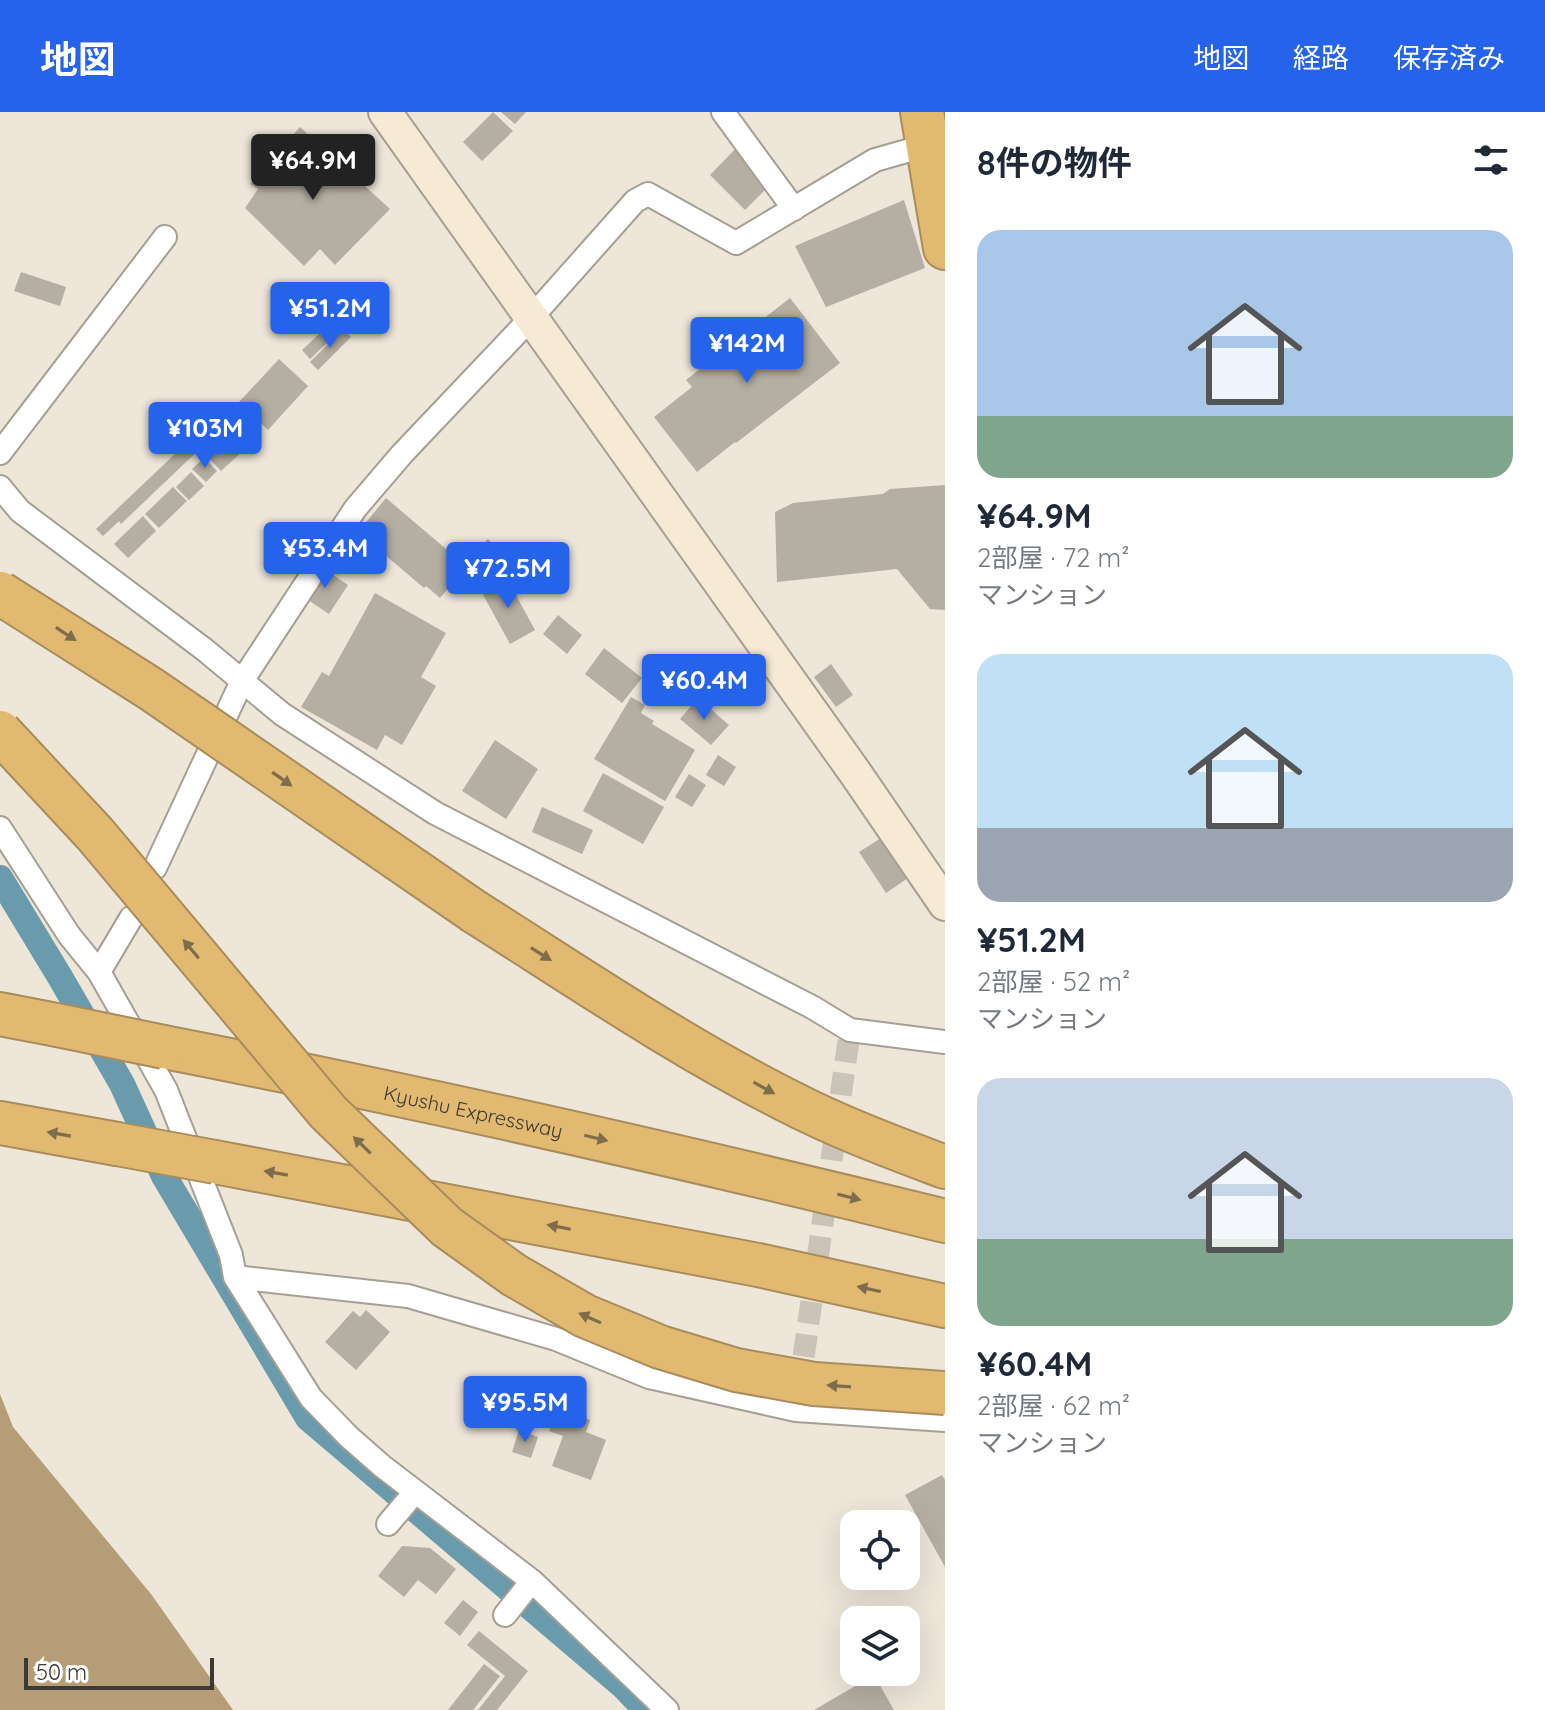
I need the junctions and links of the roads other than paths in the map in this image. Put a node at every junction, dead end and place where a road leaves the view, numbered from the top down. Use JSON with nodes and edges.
{"nodes":[{"id":1,"x":385,"y":112,"type":"edge"},
{"id":2,"x":723,"y":112,"type":"edge"},
{"id":3,"x":925,"y":129,"type":"edge"},
{"id":4,"x":794,"y":209,"type":"junction"},
{"id":5,"x":165,"y":237,"type":"dead end"},
{"id":6,"x":945,"y":248,"type":"edge"},
{"id":7,"x":531,"y":318,"type":"junction"},
{"id":8,"x":0,"y":453,"type":"edge"},
{"id":9,"x":0,"y":487,"type":"edge"},
{"id":10,"x":10,"y":511,"type":"edge"},
{"id":11,"x":0,"y":593,"type":"edge"},
{"id":12,"x":242,"y":681,"type":"junction"},
{"id":13,"x":0,"y":732,"type":"edge"},
{"id":14,"x":0,"y":828,"type":"edge"},
{"id":15,"x":155,"y":868,"type":"dead end"},
{"id":16,"x":945,"y":904,"type":"edge"},
{"id":17,"x":131,"y":918,"type":"dead end"},
{"id":18,"x":99,"y":972,"type":"junction"},
{"id":19,"x":0,"y":1014,"type":"edge"},
{"id":20,"x":945,"y":1042,"type":"edge"},
{"id":21,"x":0,"y":1123,"type":"edge"},
{"id":22,"x":945,"y":1167,"type":"edge"},
{"id":23,"x":945,"y":1221,"type":"edge"},
{"id":24,"x":235,"y":1277,"type":"junction"},
{"id":25,"x":945,"y":1306,"type":"edge"},
{"id":26,"x":945,"y":1393,"type":"edge"},
{"id":27,"x":945,"y":1420,"type":"edge"},
{"id":28,"x":415,"y":1492,"type":"junction"},
{"id":29,"x":388,"y":1524,"type":"dead end"},
{"id":30,"x":532,"y":1581,"type":"junction"},
{"id":31,"x":505,"y":1615,"type":"dead end"},
{"id":32,"x":667,"y":1710,"type":"edge"}],
"edges":[{"from":1,"to":7,"type":"street"},
{"from":2,"to":4,"type":"street"},
{"from":3,"to":4,"type":"street"},
{"from":3,"to":6,"type":"highway"},
{"from":4,"to":7,"type":"street"},
{"from":5,"to":8,"type":"street"},
{"from":7,"to":12,"type":"street"},
{"from":7,"to":16,"type":"street"},
{"from":9,"to":10,"type":"street"},
{"from":10,"to":12,"type":"street"},
{"from":11,"to":22,"type":"highway","one_way":true,"bridge":true},
{"from":12,"to":15,"type":"street"},
{"from":12,"to":20,"type":"street"},
{"from":26,"to":13,"type":"highway","one_way":true,"bridge":true},
{"from":14,"to":18,"type":"street"},
{"from":17,"to":18,"type":"street"},
{"from":18,"to":24,"type":"street"},
{"from":19,"to":23,"type":"highway","name":"Kyushu Expressway","one_way":true,"bridge":true},
{"from":25,"to":21,"type":"highway","one_way":true,"bridge":true},
{"from":24,"to":27,"type":"street"},
{"from":24,"to":28,"type":"street"},
{"from":28,"to":29,"type":"street"},
{"from":28,"to":30,"type":"street"},
{"from":30,"to":31,"type":"street"},
{"from":30,"to":32,"type":"street"}]}
